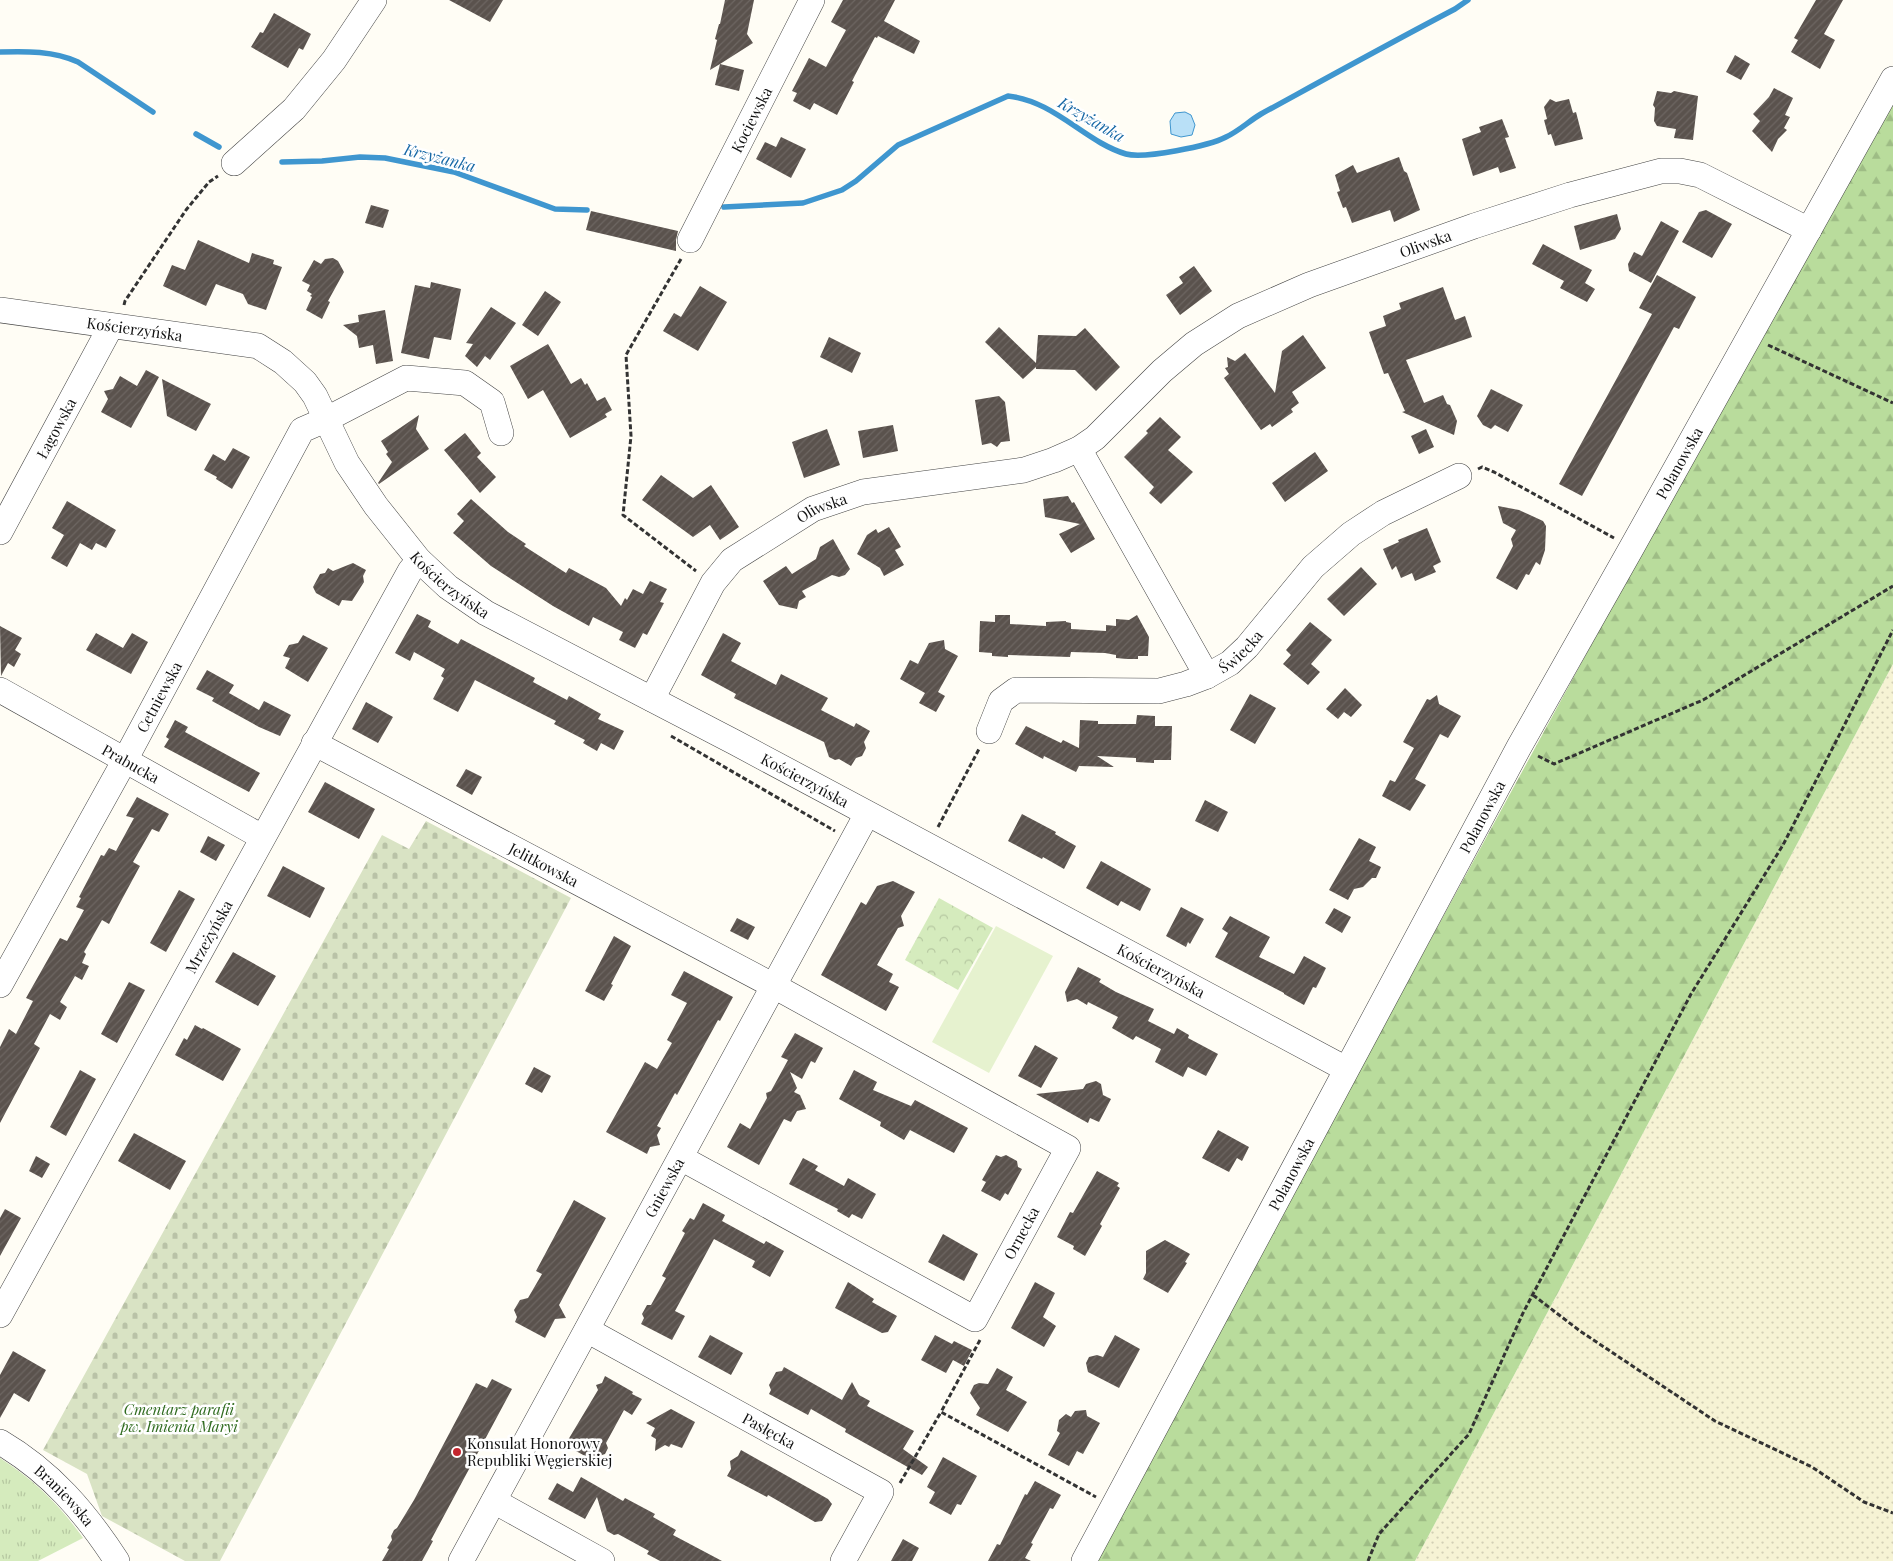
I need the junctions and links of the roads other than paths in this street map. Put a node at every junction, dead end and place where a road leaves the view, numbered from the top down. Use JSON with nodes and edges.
{"nodes":[{"id":1,"x":812,"y":0,"type":"edge"},
{"id":2,"x":368,"y":10,"type":"edge"},
{"id":3,"x":1893,"y":79,"type":"edge"},
{"id":4,"x":234,"y":163,"type":"road end"},
{"id":5,"x":1809,"y":230,"type":"junction"},
{"id":6,"x":690,"y":240,"type":"road end"},
{"id":7,"x":0,"y":310,"type":"edge"},
{"id":8,"x":115,"y":327,"type":"junction"},
{"id":9,"x":326,"y":420,"type":"junction"},
{"id":10,"x":501,"y":433,"type":"dead end"},
{"id":11,"x":1079,"y":449,"type":"junction"},
{"id":12,"x":1459,"y":476,"type":"road end"},
{"id":13,"x":0,"y":532,"type":"edge"},
{"id":14,"x":419,"y":560,"type":"junction"},
{"id":15,"x":1207,"y":676,"type":"junction"},
{"id":16,"x":0,"y":690,"type":"edge"},
{"id":17,"x":652,"y":699,"type":"junction"},
{"id":18,"x":989,"y":730,"type":"road end"},
{"id":19,"x":314,"y":744,"type":"junction"},
{"id":20,"x":125,"y":760,"type":"junction"},
{"id":21,"x":867,"y":814,"type":"junction"},
{"id":22,"x":262,"y":837,"type":"junction"},
{"id":23,"x":0,"y":985,"type":"edge"},
{"id":24,"x":774,"y":986,"type":"junction"},
{"id":25,"x":1346,"y":1069,"type":"junction"},
{"id":26,"x":681,"y":1158,"type":"junction"},
{"id":27,"x":0,"y":1315,"type":"edge"},
{"id":28,"x":587,"y":1330,"type":"junction"},
{"id":29,"x":0,"y":1442,"type":"edge"},
{"id":30,"x":494,"y":1501,"type":"junction"},
{"id":31,"x":117,"y":1561,"type":"edge"},
{"id":32,"x":461,"y":1561,"type":"edge"},
{"id":33,"x":602,"y":1561,"type":"edge"},
{"id":34,"x":843,"y":1561,"type":"edge"},
{"id":35,"x":1084,"y":1561,"type":"edge"}],
"edges":[{"from":1,"to":6,"type":"street","name":"Kociewska"},
{"from":2,"to":4,"type":"street"},
{"from":3,"to":5,"type":"street","name":"Polanowska"},
{"from":5,"to":11,"type":"street","name":"Oliwska"},
{"from":5,"to":25,"type":"street","name":"Polanowska"},
{"from":7,"to":8,"type":"street","name":"Kościerzyńska"},
{"from":8,"to":9,"type":"street","name":"Kościerzyńska"},
{"from":8,"to":13,"type":"street","name":"Łagowska"},
{"from":9,"to":10,"type":"street"},
{"from":9,"to":14,"type":"street","name":"Kościerzyńska"},
{"from":9,"to":20,"type":"street","name":"Cetniewska"},
{"from":11,"to":15,"type":"street"},
{"from":11,"to":17,"type":"street","name":"Oliwska"},
{"from":12,"to":15,"type":"street","name":"Świecka"},
{"from":14,"to":17,"type":"street","name":"Kościerzyńska"},
{"from":14,"to":19,"type":"street","name":"Mrzeżyńska"},
{"from":15,"to":18,"type":"street","name":"Świecka"},
{"from":16,"to":20,"type":"street","name":"Prabucka"},
{"from":17,"to":21,"type":"street","name":"Kościerzyńska"},
{"from":19,"to":22,"type":"street","name":"Mrzeżyńska"},
{"from":19,"to":24,"type":"street","name":"Jelitkowska"},
{"from":20,"to":22,"type":"street","name":"Prabucka"},
{"from":20,"to":23,"type":"street","name":"Cetniewska"},
{"from":21,"to":24,"type":"street","name":"Gniewska"},
{"from":21,"to":25,"type":"street","name":"Kościerzyńska"},
{"from":22,"to":27,"type":"street","name":"Mrzeżyńska"},
{"from":24,"to":26,"type":"street","name":"Gniewska"},
{"from":24,"to":26,"type":"street","name":"Ornecka"},
{"from":25,"to":35,"type":"street","name":"Polanowska"},
{"from":26,"to":28,"type":"street","name":"Gniewska"},
{"from":28,"to":30,"type":"street","name":"Gniewska"},
{"from":28,"to":34,"type":"street","name":"Pasłęcka"},
{"from":29,"to":31,"type":"street","name":"Braniewska"},
{"from":30,"to":32,"type":"street","name":"Gniewska"},
{"from":30,"to":33,"type":"street"}]}
